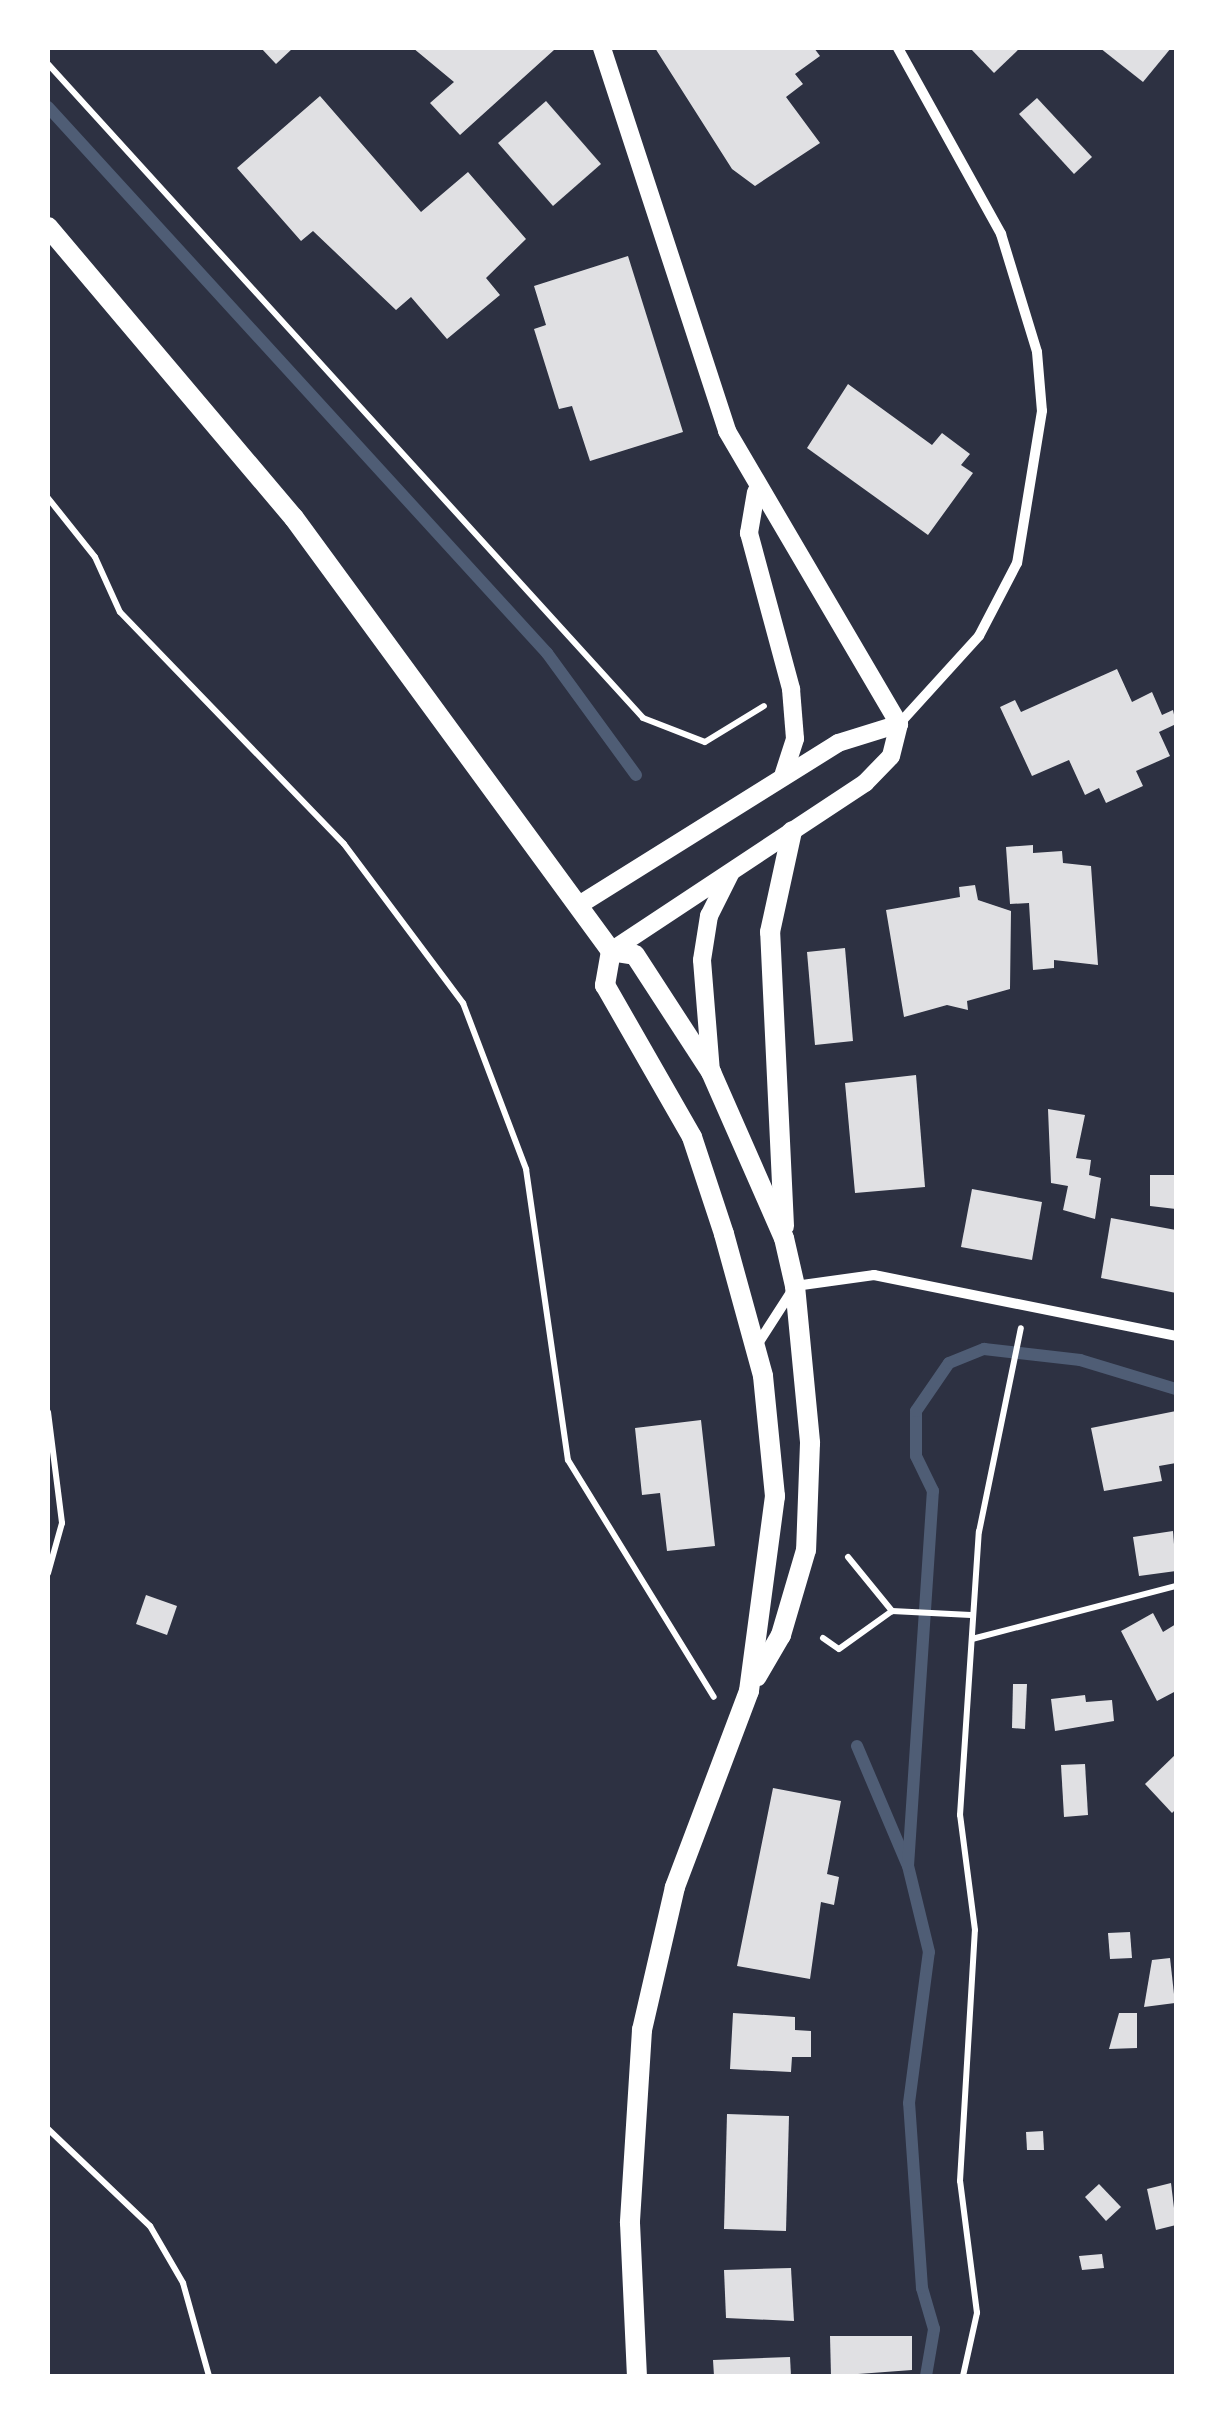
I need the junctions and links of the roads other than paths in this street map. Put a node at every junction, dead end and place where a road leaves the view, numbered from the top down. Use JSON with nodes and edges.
{"nodes":[{"id":1,"x":602,"y":48,"type":"edge"},
{"id":2,"x":898,"y":48,"type":"edge"},
{"id":3,"x":48,"y":226,"type":"edge"},
{"id":4,"x":756,"y":492,"type":"junction"},
{"id":5,"x":900,"y":724,"type":"junction"},
{"id":6,"x":784,"y":773,"type":"junction"},
{"id":7,"x":792,"y":832,"type":"junction"},
{"id":8,"x":730,"y":874,"type":"junction"},
{"id":9,"x":580,"y":905,"type":"junction"},
{"id":10,"x":611,"y":951,"type":"junction"},
{"id":11,"x":711,"y":1072,"type":"junction"},
{"id":12,"x":784,"y":1238,"type":"junction"},
{"id":13,"x":795,"y":1286,"type":"junction"},
{"id":14,"x":1176,"y":1336,"type":"edge"},
{"id":15,"x":757,"y":1346,"type":"junction"},
{"id":16,"x":749,"y":1691,"type":"junction"},
{"id":17,"x":636,"y":2376,"type":"edge"}],
"edges":[{"from":1,"to":4,"type":"street"},
{"from":2,"to":5,"type":"street"},
{"from":3,"to":9,"type":"main road"},
{"from":4,"to":5,"type":"street"},
{"from":4,"to":6,"type":"street"},
{"from":5,"to":6,"type":"street"},
{"from":5,"to":7,"type":"street"},
{"from":6,"to":9,"type":"street"},
{"from":7,"to":8,"type":"street"},
{"from":7,"to":12,"type":"main road"},
{"from":8,"to":10,"type":"street"},
{"from":8,"to":11,"type":"street"},
{"from":9,"to":10,"type":"main road"},
{"from":10,"to":11,"type":"main road"},
{"from":10,"to":15,"type":"main road"},
{"from":11,"to":12,"type":"main road"},
{"from":12,"to":13,"type":"main road"},
{"from":13,"to":14,"type":"street"},
{"from":13,"to":15,"type":"street"},
{"from":13,"to":16,"type":"main road"},
{"from":15,"to":16,"type":"main road"},
{"from":16,"to":17,"type":"main road"}]}
